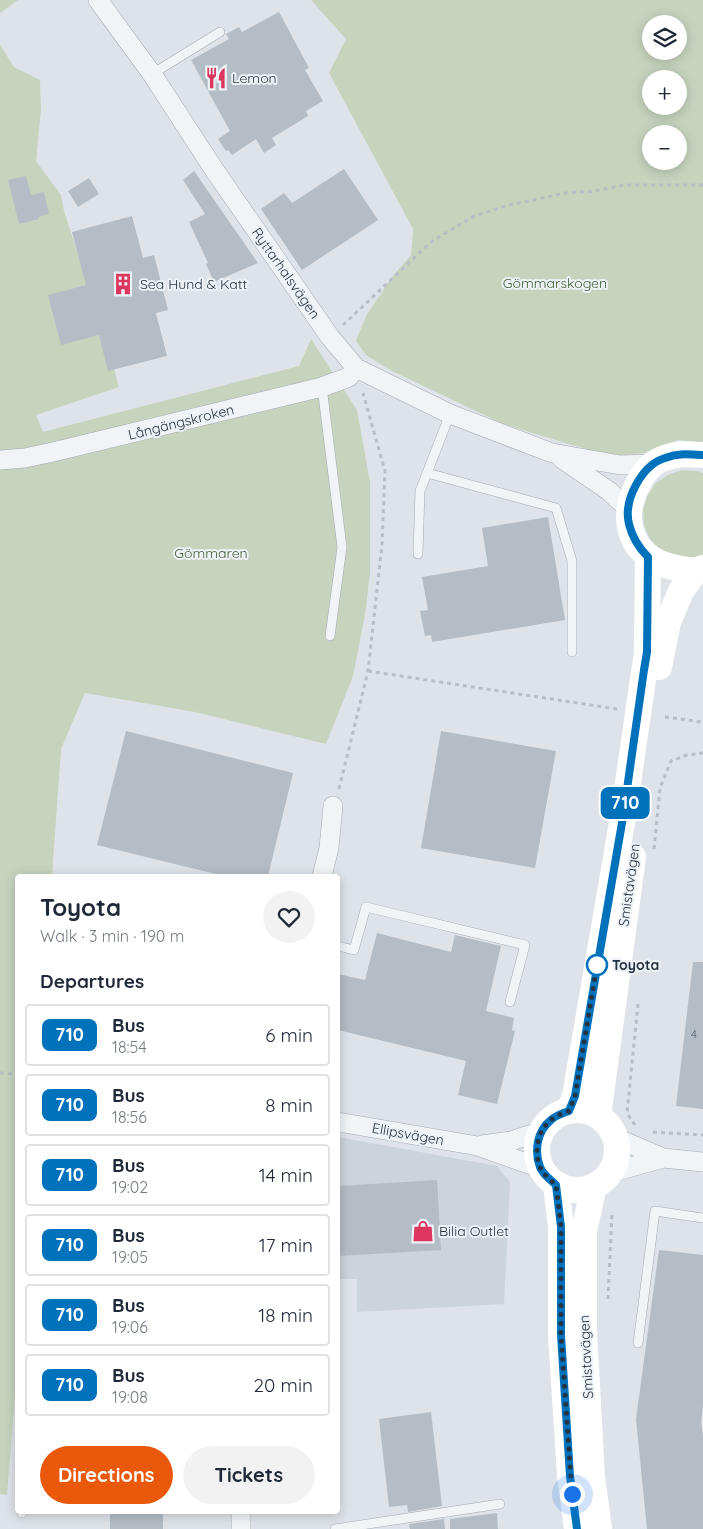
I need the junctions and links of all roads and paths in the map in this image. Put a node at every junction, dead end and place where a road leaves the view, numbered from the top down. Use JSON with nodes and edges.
{"nodes":[{"id":1,"x":98,"y":0,"type":"edge"},
{"id":2,"x":220,"y":32,"type":"dead end"},
{"id":3,"x":152,"y":74,"type":"junction"},
{"id":4,"x":703,"y":186,"type":"edge"},
{"id":5,"x":330,"y":337,"type":"junction"},
{"id":6,"x":356,"y":368,"type":"junction"},
{"id":7,"x":322,"y":388,"type":"junction"},
{"id":8,"x":450,"y":414,"type":"junction"},
{"id":9,"x":552,"y":453,"type":"junction"},
{"id":10,"x":703,"y":455,"type":"edge"},
{"id":11,"x":0,"y":460,"type":"edge"},
{"id":12,"x":653,"y":464,"type":"junction"},
{"id":13,"x":427,"y":473,"type":"junction"},
{"id":14,"x":628,"y":509,"type":"junction"},
{"id":15,"x":418,"y":554,"type":"dead end"},
{"id":16,"x":648,"y":557,"type":"junction"},
{"id":17,"x":699,"y":570,"type":"edge"},
{"id":18,"x":330,"y":636,"type":"dead end"},
{"id":19,"x":572,"y":652,"type":"dead end"},
{"id":20,"x":368,"y":671,"type":"junction"},
{"id":21,"x":621,"y":710,"type":"dead end"},
{"id":22,"x":665,"y":717,"type":"dead end"},
{"id":23,"x":703,"y":722,"type":"edge"},
{"id":24,"x":333,"y":806,"type":"joint"},
{"id":25,"x":322,"y":874,"type":"edge"},
{"id":26,"x":340,"y":946,"type":"edge"},
{"id":27,"x":510,"y":1002,"type":"dead end"},
{"id":28,"x":0,"y":1073,"type":"edge"},
{"id":29,"x":15,"y":1074,"type":"edge"},
{"id":30,"x":569,"y":1111,"type":"junction"},
{"id":31,"x":598,"y":1116,"type":"junction"},
{"id":32,"x":340,"y":1122,"type":"edge"},
{"id":33,"x":541,"y":1131,"type":"junction"},
{"id":34,"x":648,"y":1131,"type":"dead end"},
{"id":35,"x":703,"y":1135,"type":"edge"},
{"id":36,"x":614,"y":1137,"type":"junction"},
{"id":37,"x":478,"y":1146,"type":"junction"},
{"id":38,"x":663,"y":1158,"type":"junction"},
{"id":39,"x":703,"y":1162,"type":"edge"},
{"id":40,"x":548,"y":1176,"type":"junction"},
{"id":41,"x":602,"y":1180,"type":"junction"},
{"id":42,"x":703,"y":1218,"type":"edge"},
{"id":43,"x":638,"y":1342,"type":"dead end"},
{"id":44,"x":500,"y":1504,"type":"dead end"},
{"id":45,"x":241,"y":1514,"type":"edge"},
{"id":46,"x":241,"y":1529,"type":"edge"},
{"id":47,"x":335,"y":1529,"type":"edge"},
{"id":48,"x":577,"y":1529,"type":"edge"},
{"id":49,"x":599,"y":1529,"type":"edge"}],
"edges":[{"from":1,"to":3,"type":"street","name":"Ryttarhalsvägen"},
{"from":2,"to":3,"type":"lane"},
{"from":3,"to":5,"type":"street","name":"Ryttarhalsvägen"},
{"from":4,"to":5,"type":"path"},
{"from":5,"to":6,"type":"street","name":"Ryttarhalsvägen"},
{"from":6,"to":7,"type":"street","name":"Långängskroken"},
{"from":6,"to":8,"type":"street","name":"Ryttarhalsvägen"},
{"from":6,"to":20,"type":"path"},
{"from":7,"to":11,"type":"street","name":"Långängskroken"},
{"from":7,"to":18,"type":"lane"},
{"from":8,"to":9,"type":"street","name":"Ryttarhalsvägen"},
{"from":8,"to":13,"type":"lane"},
{"from":9,"to":12,"type":"street","name":"Ryttarhalsvägen"},
{"from":9,"to":14,"type":"street","name":"Ryttarhalsvägen"},
{"from":10,"to":12,"type":"street"},
{"from":12,"to":14,"type":"street"},
{"from":13,"to":15,"type":"lane"},
{"from":13,"to":19,"type":"lane"},
{"from":14,"to":16,"type":"street"},
{"from":16,"to":17,"type":"street"},
{"from":16,"to":30,"type":"street","name":"Smistavägen"},
{"from":17,"to":31,"type":"street","name":"Smistavägen"},
{"from":20,"to":21,"type":"path"},
{"from":20,"to":24,"type":"path"},
{"from":22,"to":23,"type":"path"},
{"from":24,"to":25,"type":"street"},
{"from":26,"to":27,"type":"lane"},
{"from":28,"to":29,"type":"path"},
{"from":30,"to":31,"type":"street"},
{"from":30,"to":33,"type":"street"},
{"from":31,"to":36,"type":"street"},
{"from":32,"to":37,"type":"street","name":"Ellipsvägen"},
{"from":33,"to":37,"type":"street","name":"Ellipsvägen"},
{"from":33,"to":40,"type":"street"},
{"from":34,"to":35,"type":"path"},
{"from":36,"to":38,"type":"street"},
{"from":36,"to":41,"type":"street"},
{"from":37,"to":40,"type":"street","name":"Ellipsvägen"},
{"from":38,"to":39,"type":"street"},
{"from":38,"to":41,"type":"street"},
{"from":40,"to":41,"type":"street"},
{"from":40,"to":48,"type":"street","name":"Smistavägen"},
{"from":41,"to":49,"type":"street","name":"Smistavägen"},
{"from":42,"to":43,"type":"lane"},
{"from":44,"to":47,"type":"lane"},
{"from":45,"to":46,"type":"street"}]}
